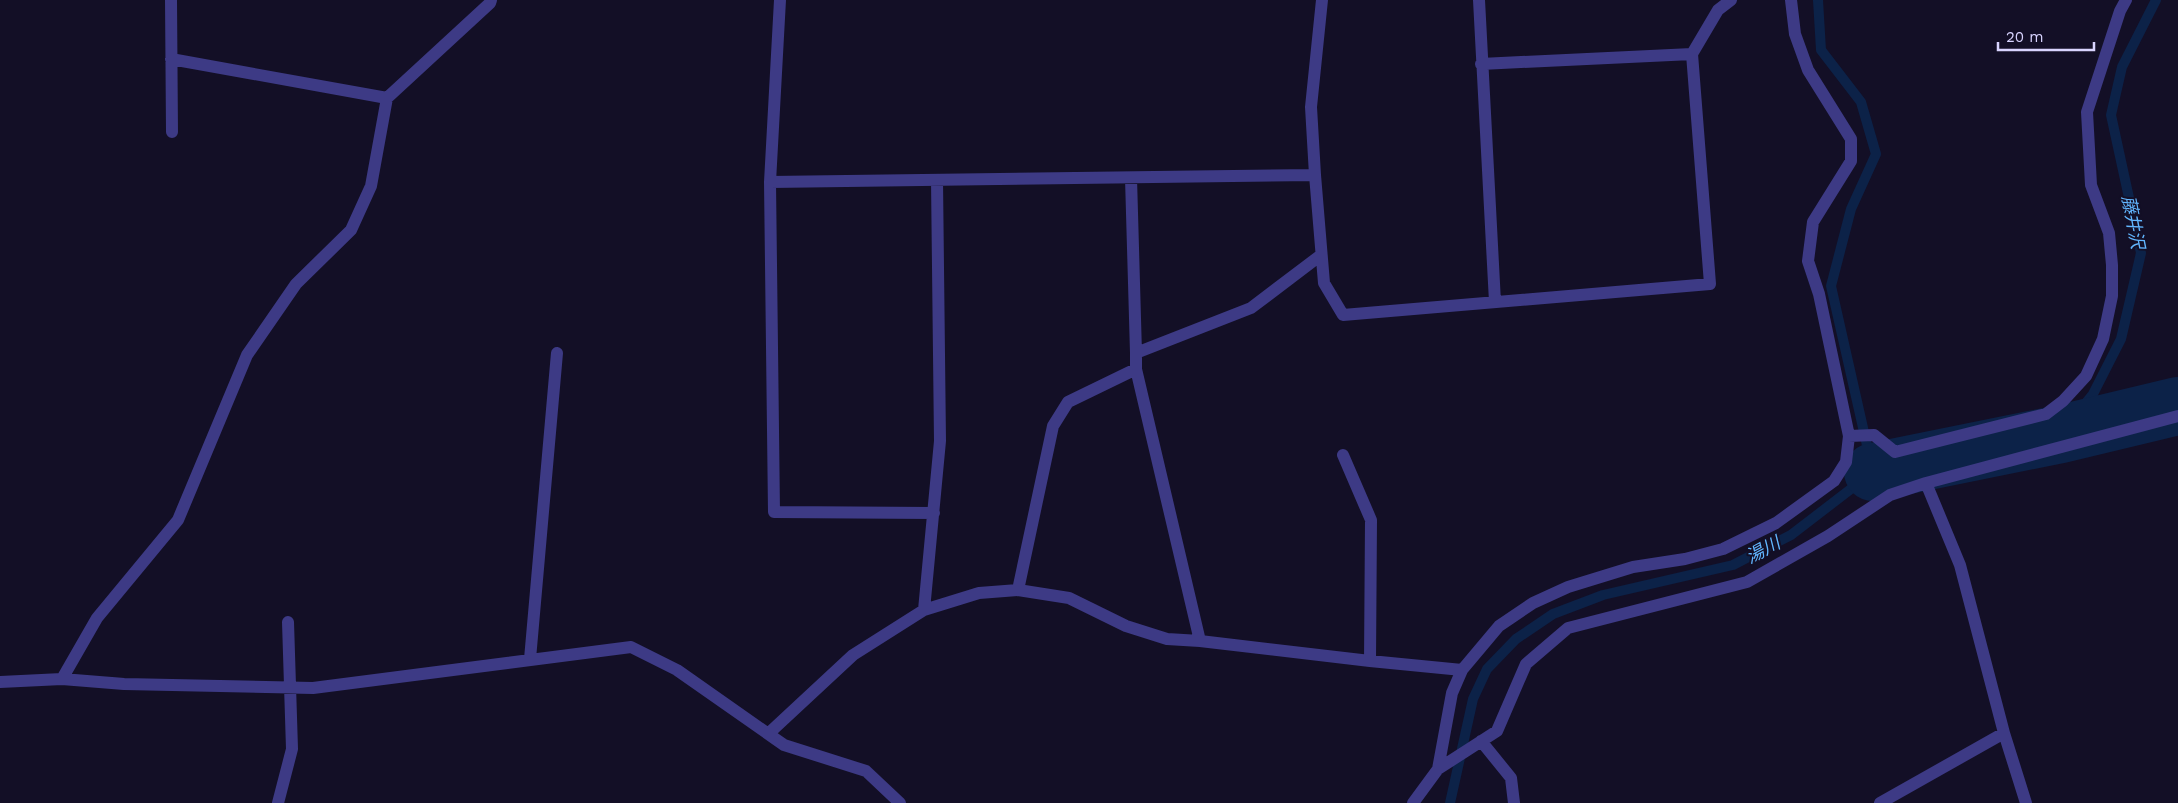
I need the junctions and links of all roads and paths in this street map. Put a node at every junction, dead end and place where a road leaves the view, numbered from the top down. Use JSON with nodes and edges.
{"nodes":[{"id":1,"x":171,"y":0,"type":"edge"},
{"id":2,"x":491,"y":0,"type":"edge"},
{"id":3,"x":780,"y":0,"type":"edge"},
{"id":4,"x":1322,"y":0,"type":"edge"},
{"id":5,"x":1479,"y":0,"type":"edge"},
{"id":6,"x":1731,"y":0,"type":"edge"},
{"id":7,"x":1791,"y":0,"type":"edge"},
{"id":8,"x":2126,"y":0,"type":"edge"},
{"id":9,"x":1692,"y":54,"type":"junction"},
{"id":10,"x":171,"y":59,"type":"junction"},
{"id":11,"x":1481,"y":64,"type":"junction"},
{"id":12,"x":387,"y":98,"type":"junction"},
{"id":13,"x":172,"y":132,"type":"dead end"},
{"id":14,"x":1315,"y":175,"type":"junction"},
{"id":15,"x":1131,"y":178,"type":"junction"},
{"id":16,"x":937,"y":180,"type":"junction"},
{"id":17,"x":770,"y":182,"type":"junction"},
{"id":18,"x":1321,"y":255,"type":"junction"},
{"id":19,"x":1495,"y":302,"type":"junction"},
{"id":20,"x":558,"y":353,"type":"dead end"},
{"id":21,"x":1136,"y":353,"type":"junction"},
{"id":22,"x":1136,"y":369,"type":"junction"},
{"id":23,"x":2178,"y":416,"type":"edge"},
{"id":24,"x":1849,"y":436,"type":"junction"},
{"id":25,"x":1343,"y":455,"type":"dead end"},
{"id":26,"x":1926,"y":483,"type":"junction"},
{"id":27,"x":934,"y":513,"type":"junction"},
{"id":28,"x":1018,"y":590,"type":"junction"},
{"id":29,"x":924,"y":610,"type":"junction"},
{"id":30,"x":288,"y":622,"type":"dead end"},
{"id":31,"x":1200,"y":641,"type":"junction"},
{"id":32,"x":530,"y":659,"type":"junction"},
{"id":33,"x":1370,"y":661,"type":"junction"},
{"id":34,"x":1462,"y":670,"type":"junction"},
{"id":35,"x":62,"y":679,"type":"junction"},
{"id":36,"x":0,"y":682,"type":"edge"},
{"id":37,"x":292,"y":689,"type":"junction"},
{"id":38,"x":2004,"y":733,"type":"junction"},
{"id":39,"x":768,"y":734,"type":"junction"},
{"id":40,"x":1481,"y":742,"type":"junction"},
{"id":41,"x":1438,"y":769,"type":"junction"},
{"id":42,"x":278,"y":803,"type":"edge"},
{"id":43,"x":900,"y":803,"type":"edge"},
{"id":44,"x":1413,"y":803,"type":"edge"},
{"id":45,"x":1514,"y":803,"type":"edge"},
{"id":46,"x":1880,"y":803,"type":"edge"},
{"id":47,"x":2026,"y":803,"type":"edge"}],
"edges":[{"from":1,"to":10,"type":"street"},
{"from":2,"to":12,"type":"street"},
{"from":3,"to":17,"type":"street"},
{"from":4,"to":14,"type":"street"},
{"from":5,"to":11,"type":"street"},
{"from":6,"to":9,"type":"street"},
{"from":7,"to":24,"type":"street"},
{"from":8,"to":24,"type":"street"},
{"from":9,"to":11,"type":"street"},
{"from":9,"to":19,"type":"street"},
{"from":10,"to":12,"type":"street"},
{"from":10,"to":13,"type":"street"},
{"from":11,"to":19,"type":"street"},
{"from":12,"to":35,"type":"street"},
{"from":14,"to":15,"type":"street"},
{"from":14,"to":18,"type":"street"},
{"from":15,"to":16,"type":"street"},
{"from":15,"to":21,"type":"street"},
{"from":16,"to":17,"type":"street"},
{"from":16,"to":27,"type":"street"},
{"from":17,"to":27,"type":"street"},
{"from":18,"to":19,"type":"street"},
{"from":18,"to":21,"type":"street"},
{"from":20,"to":32,"type":"street"},
{"from":21,"to":22,"type":"street"},
{"from":22,"to":28,"type":"street"},
{"from":22,"to":31,"type":"street"},
{"from":23,"to":26,"type":"street"},
{"from":24,"to":34,"type":"street"},
{"from":25,"to":33,"type":"street"},
{"from":26,"to":38,"type":"street"},
{"from":26,"to":40,"type":"street"},
{"from":27,"to":29,"type":"street"},
{"from":28,"to":29,"type":"street"},
{"from":28,"to":31,"type":"street"},
{"from":29,"to":39,"type":"street"},
{"from":30,"to":37,"type":"street"},
{"from":31,"to":33,"type":"street"},
{"from":32,"to":37,"type":"street"},
{"from":32,"to":39,"type":"street"},
{"from":33,"to":34,"type":"street"},
{"from":34,"to":41,"type":"street"},
{"from":35,"to":36,"type":"street"},
{"from":35,"to":37,"type":"street"},
{"from":37,"to":42,"type":"street"},
{"from":38,"to":46,"type":"street"},
{"from":38,"to":47,"type":"street"},
{"from":39,"to":43,"type":"street"},
{"from":40,"to":41,"type":"street"},
{"from":40,"to":45,"type":"street"},
{"from":41,"to":44,"type":"street"}]}
